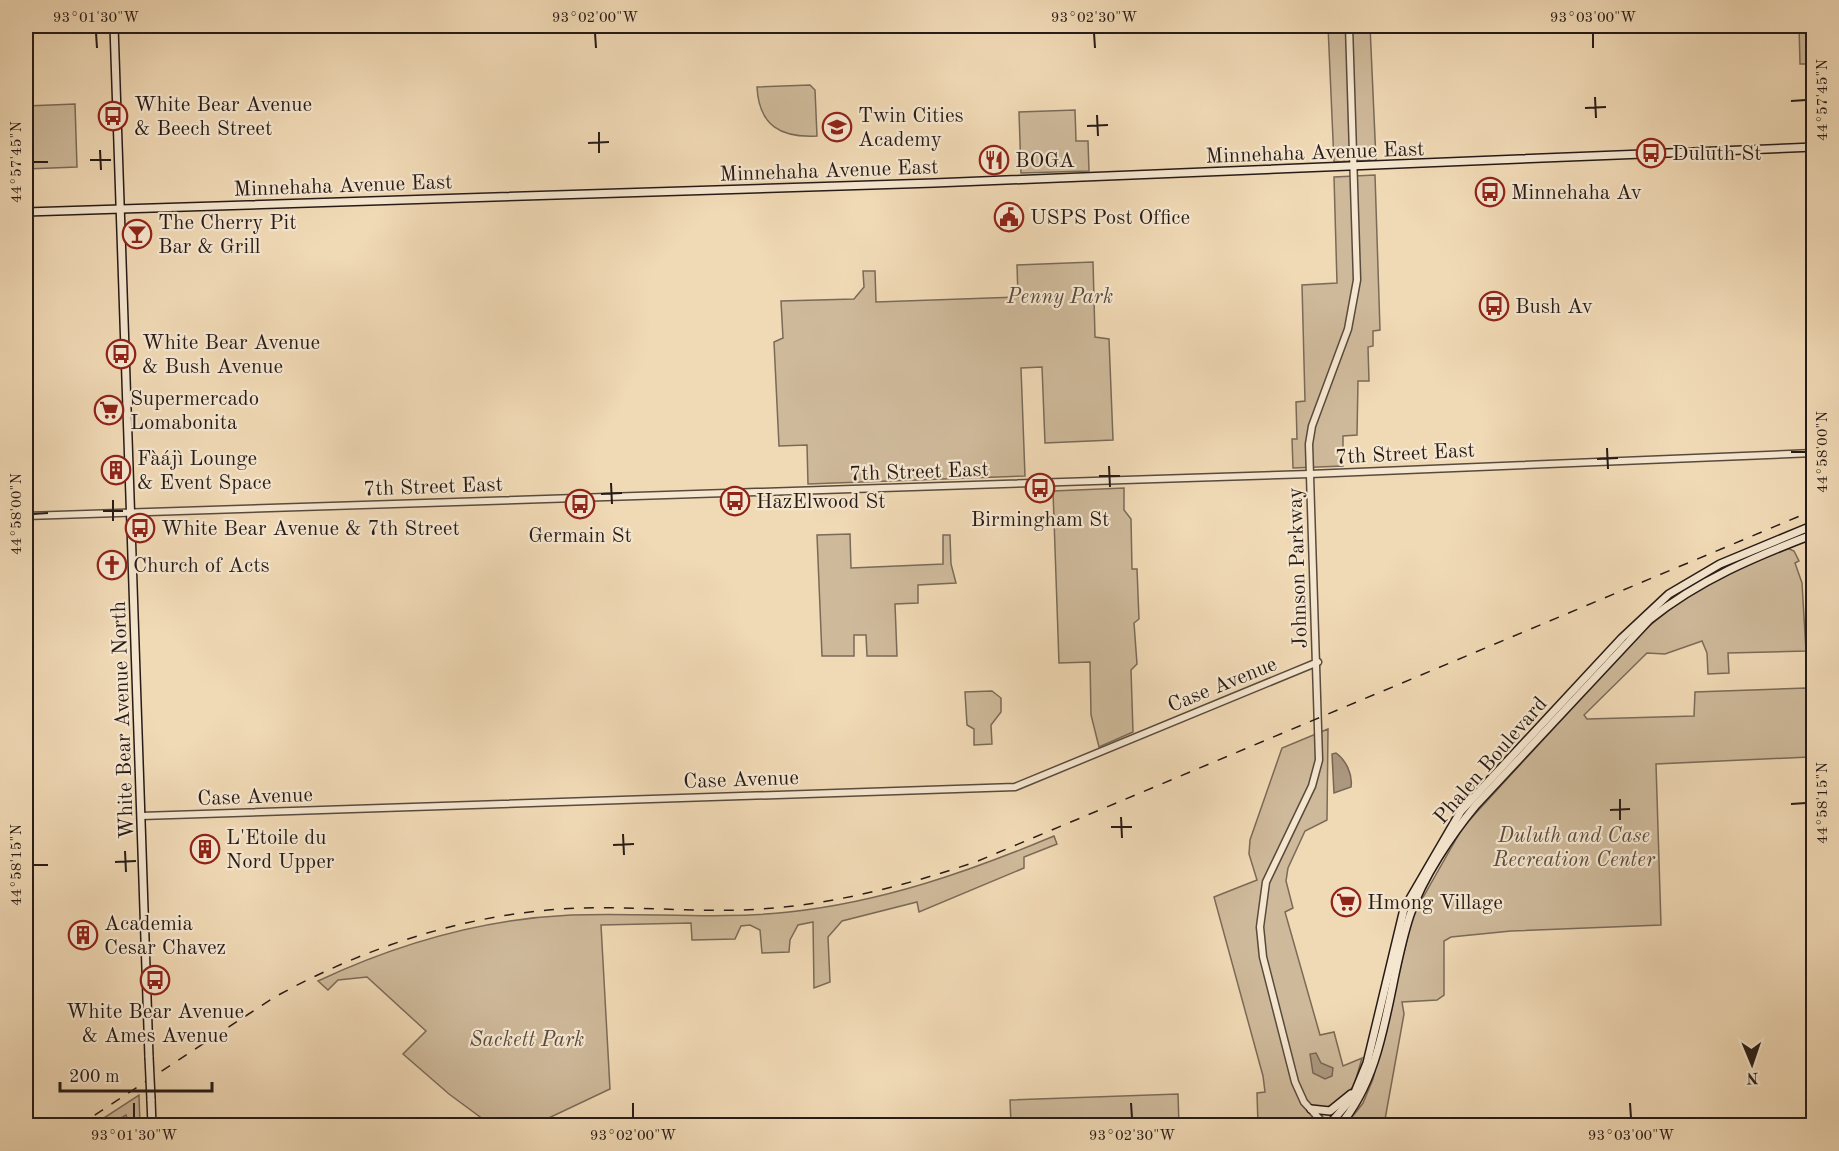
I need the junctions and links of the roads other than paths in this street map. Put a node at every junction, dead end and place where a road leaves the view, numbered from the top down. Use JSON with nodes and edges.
{"nodes":[{"id":1,"x":114,"y":26,"type":"edge"},
{"id":2,"x":1349,"y":26,"type":"edge"},
{"id":3,"x":1814,"y":147,"type":"edge"},
{"id":4,"x":1355,"y":167,"type":"junction"},
{"id":5,"x":121,"y":209,"type":"junction"},
{"id":6,"x":26,"y":212,"type":"edge"},
{"id":7,"x":1814,"y":453,"type":"edge"},
{"id":8,"x":1310,"y":474,"type":"junction"},
{"id":9,"x":132,"y":513,"type":"junction"},
{"id":10,"x":26,"y":516,"type":"edge"},
{"id":11,"x":1814,"y":525,"type":"edge"},
{"id":12,"x":1814,"y":534,"type":"edge"},
{"id":13,"x":1318,"y":662,"type":"junction"},
{"id":14,"x":141,"y":816,"type":"junction"},
{"id":15,"x":1365,"y":1068,"type":"junction"},
{"id":16,"x":1311,"y":1109,"type":"junction"},
{"id":17,"x":152,"y":1125,"type":"edge"},
{"id":18,"x":1327,"y":1125,"type":"edge"},
{"id":19,"x":1340,"y":1125,"type":"edge"}],
"edges":[{"from":1,"to":5,"type":"main road","name":"White Bear Avenue North"},
{"from":2,"to":4,"type":"street","name":"Johnson Parkway"},
{"from":3,"to":4,"type":"main road","name":"Minnehaha Avenue East"},
{"from":4,"to":5,"type":"main road","name":"Minnehaha Avenue East"},
{"from":4,"to":8,"type":"street","name":"Johnson Parkway"},
{"from":5,"to":6,"type":"main road","name":"Minnehaha Avenue East"},
{"from":5,"to":9,"type":"main road","name":"White Bear Avenue North"},
{"from":7,"to":8,"type":"street","name":"7th Street East"},
{"from":8,"to":9,"type":"street","name":"7th Street East"},
{"from":8,"to":13,"type":"street","name":"Johnson Parkway"},
{"from":9,"to":10,"type":"street","name":"7th Street East"},
{"from":9,"to":14,"type":"main road","name":"White Bear Avenue North"},
{"from":11,"to":15,"type":"main road","name":"Phalen Boulevard"},
{"from":12,"to":19,"type":"main road","name":"Phalen Boulevard"},
{"from":13,"to":14,"type":"street","name":"Case Avenue"},
{"from":13,"to":16,"type":"street","name":"Johnson Parkway"},
{"from":14,"to":17,"type":"main road","name":"White Bear Avenue North","bridge":true},
{"from":15,"to":16,"type":"main road"},
{"from":15,"to":18,"type":"main road","name":"Phalen Boulevard"},
{"from":16,"to":18,"type":"street","name":"Johnson Parkway"}]}
